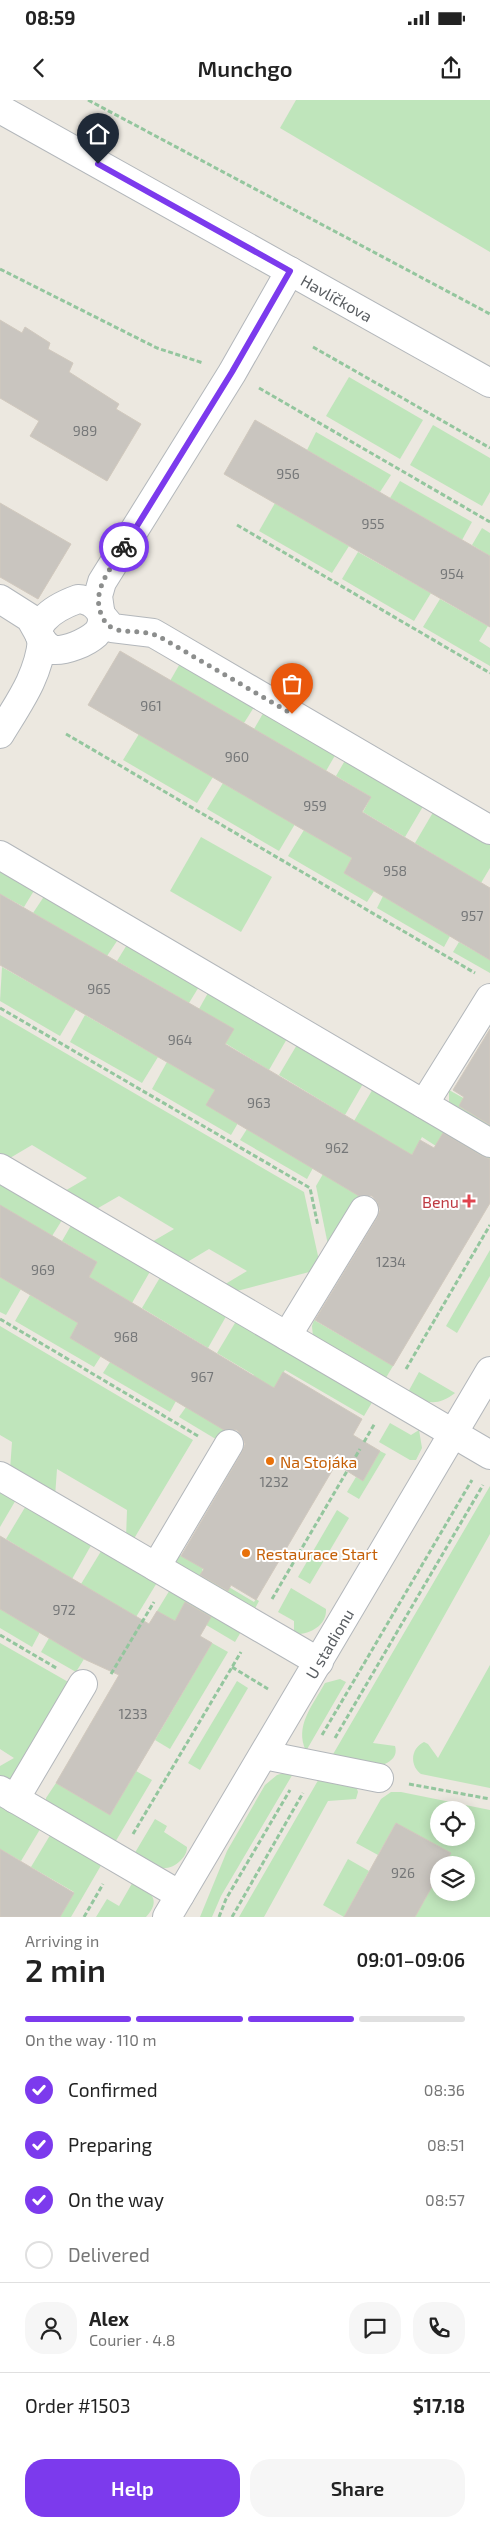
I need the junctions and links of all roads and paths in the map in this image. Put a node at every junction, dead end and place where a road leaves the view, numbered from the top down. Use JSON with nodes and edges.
{"nodes":[{"id":1,"x":88,"y":100,"type":"edge"},
{"id":2,"x":0,"y":109,"type":"edge"},
{"id":3,"x":290,"y":271,"type":"junction"},
{"id":4,"x":490,"y":314,"type":"edge"},
{"id":5,"x":313,"y":347,"type":"dead end"},
{"id":6,"x":490,"y":384,"type":"edge"},
{"id":7,"x":490,"y":448,"type":"edge"},
{"id":8,"x":237,"y":525,"type":"dead end"},
{"id":9,"x":0,"y":599,"type":"edge"},
{"id":10,"x":93,"y":608,"type":"junction"},
{"id":11,"x":40,"y":637,"type":"junction"},
{"id":12,"x":490,"y":673,"type":"edge"},
{"id":13,"x":0,"y":734,"type":"edge"},
{"id":14,"x":66,"y":734,"type":"dead end"},
{"id":15,"x":490,"y":830,"type":"edge"},
{"id":16,"x":0,"y":855,"type":"edge"},
{"id":17,"x":478,"y":974,"type":"dead end"},
{"id":18,"x":490,"y":998,"type":"edge"},
{"id":19,"x":0,"y":1008,"type":"edge"},
{"id":20,"x":424,"y":1104,"type":"junction"},
{"id":21,"x":490,"y":1143,"type":"edge"},
{"id":22,"x":0,"y":1168,"type":"edge"},
{"id":23,"x":364,"y":1210,"type":"dead end"},
{"id":24,"x":490,"y":1225,"type":"edge"},
{"id":25,"x":327,"y":1270,"type":"junction"},
{"id":26,"x":0,"y":1319,"type":"edge"},
{"id":27,"x":287,"y":1336,"type":"junction"},
{"id":28,"x":490,"y":1371,"type":"edge"},
{"id":29,"x":390,"y":1396,"type":"junction"},
{"id":30,"x":453,"y":1434,"type":"junction"},
{"id":31,"x":364,"y":1442,"type":"dead end"},
{"id":32,"x":227,"y":1448,"type":"joint"},
{"id":33,"x":360,"y":1449,"type":"dead end"},
{"id":34,"x":489,"y":1454,"type":"edge"},
{"id":35,"x":0,"y":1476,"type":"edge"},
{"id":36,"x":485,"y":1482,"type":"dead end"},
{"id":37,"x":156,"y":1568,"type":"junction"},
{"id":38,"x":151,"y":1607,"type":"dead end"},
{"id":39,"x":256,"y":1626,"type":"junction"},
{"id":40,"x":0,"y":1635,"type":"edge"},
{"id":41,"x":319,"y":1662,"type":"junction"},
{"id":42,"x":232,"y":1667,"type":"junction"},
{"id":43,"x":83,"y":1684,"type":"junction"},
{"id":44,"x":271,"y":1690,"type":"dead end"},
{"id":45,"x":333,"y":1728,"type":"dead end"},
{"id":46,"x":339,"y":1732,"type":"junction"},
{"id":47,"x":264,"y":1755,"type":"junction"},
{"id":48,"x":312,"y":1765,"type":"junction"},
{"id":49,"x":379,"y":1778,"type":"joint"},
{"id":50,"x":8,"y":1794,"type":"edge"},
{"id":51,"x":490,"y":1799,"type":"edge"},
{"id":52,"x":118,"y":1859,"type":"junction"},
{"id":53,"x":174,"y":1906,"type":"edge"},
{"id":54,"x":84,"y":1917,"type":"edge"},
{"id":55,"x":219,"y":1917,"type":"edge"},
{"id":56,"x":232,"y":1917,"type":"edge"}],
"edges":[{"from":1,"to":4,"type":"path"},
{"from":2,"to":3,"type":"street","name":"Havlíčkova"},
{"from":3,"to":6,"type":"street","name":"Havlíčkova"},
{"from":3,"to":10,"type":"street"},
{"from":5,"to":7,"type":"path"},
{"from":8,"to":12,"type":"path"},
{"from":9,"to":11,"type":"street"},
{"from":10,"to":11,"type":"street"},
{"from":10,"to":11,"type":"street"},
{"from":10,"to":15,"type":"street"},
{"from":11,"to":13,"type":"street"},
{"from":14,"to":17,"type":"path"},
{"from":16,"to":20,"type":"street"},
{"from":18,"to":20,"type":"street"},
{"from":19,"to":25,"type":"path"},
{"from":20,"to":21,"type":"street"},
{"from":22,"to":27,"type":"street"},
{"from":23,"to":25,"type":"street"},
{"from":24,"to":29,"type":"path"},
{"from":25,"to":27,"type":"street"},
{"from":26,"to":32,"type":"path"},
{"from":27,"to":29,"type":"street"},
{"from":28,"to":30,"type":"street","name":"U stadionu"},
{"from":29,"to":30,"type":"street"},
{"from":29,"to":31,"type":"path"},
{"from":30,"to":34,"type":"street"},
{"from":30,"to":41,"type":"street","name":"U stadionu"},
{"from":32,"to":37,"type":"street"},
{"from":33,"to":39,"type":"path"},
{"from":34,"to":48,"type":"path"},
{"from":35,"to":37,"type":"street"},
{"from":36,"to":46,"type":"path"},
{"from":37,"to":39,"type":"street"},
{"from":38,"to":43,"type":"path"},
{"from":39,"to":41,"type":"street"},
{"from":39,"to":42,"type":"path"},
{"from":40,"to":43,"type":"path"},
{"from":41,"to":47,"type":"street","name":"U stadionu"},
{"from":42,"to":44,"type":"path"},
{"from":42,"to":52,"type":"path"},
{"from":43,"to":50,"type":"street"},
{"from":45,"to":46,"type":"path"},
{"from":46,"to":48,"type":"path"},
{"from":47,"to":48,"type":"street"},
{"from":47,"to":53,"type":"street","name":"U stadionu"},
{"from":48,"to":49,"type":"street"},
{"from":48,"to":55,"type":"path"},
{"from":48,"to":56,"type":"path"},
{"from":49,"to":51,"type":"path"},
{"from":50,"to":52,"type":"street"},
{"from":52,"to":53,"type":"street"},
{"from":52,"to":54,"type":"path"}]}
